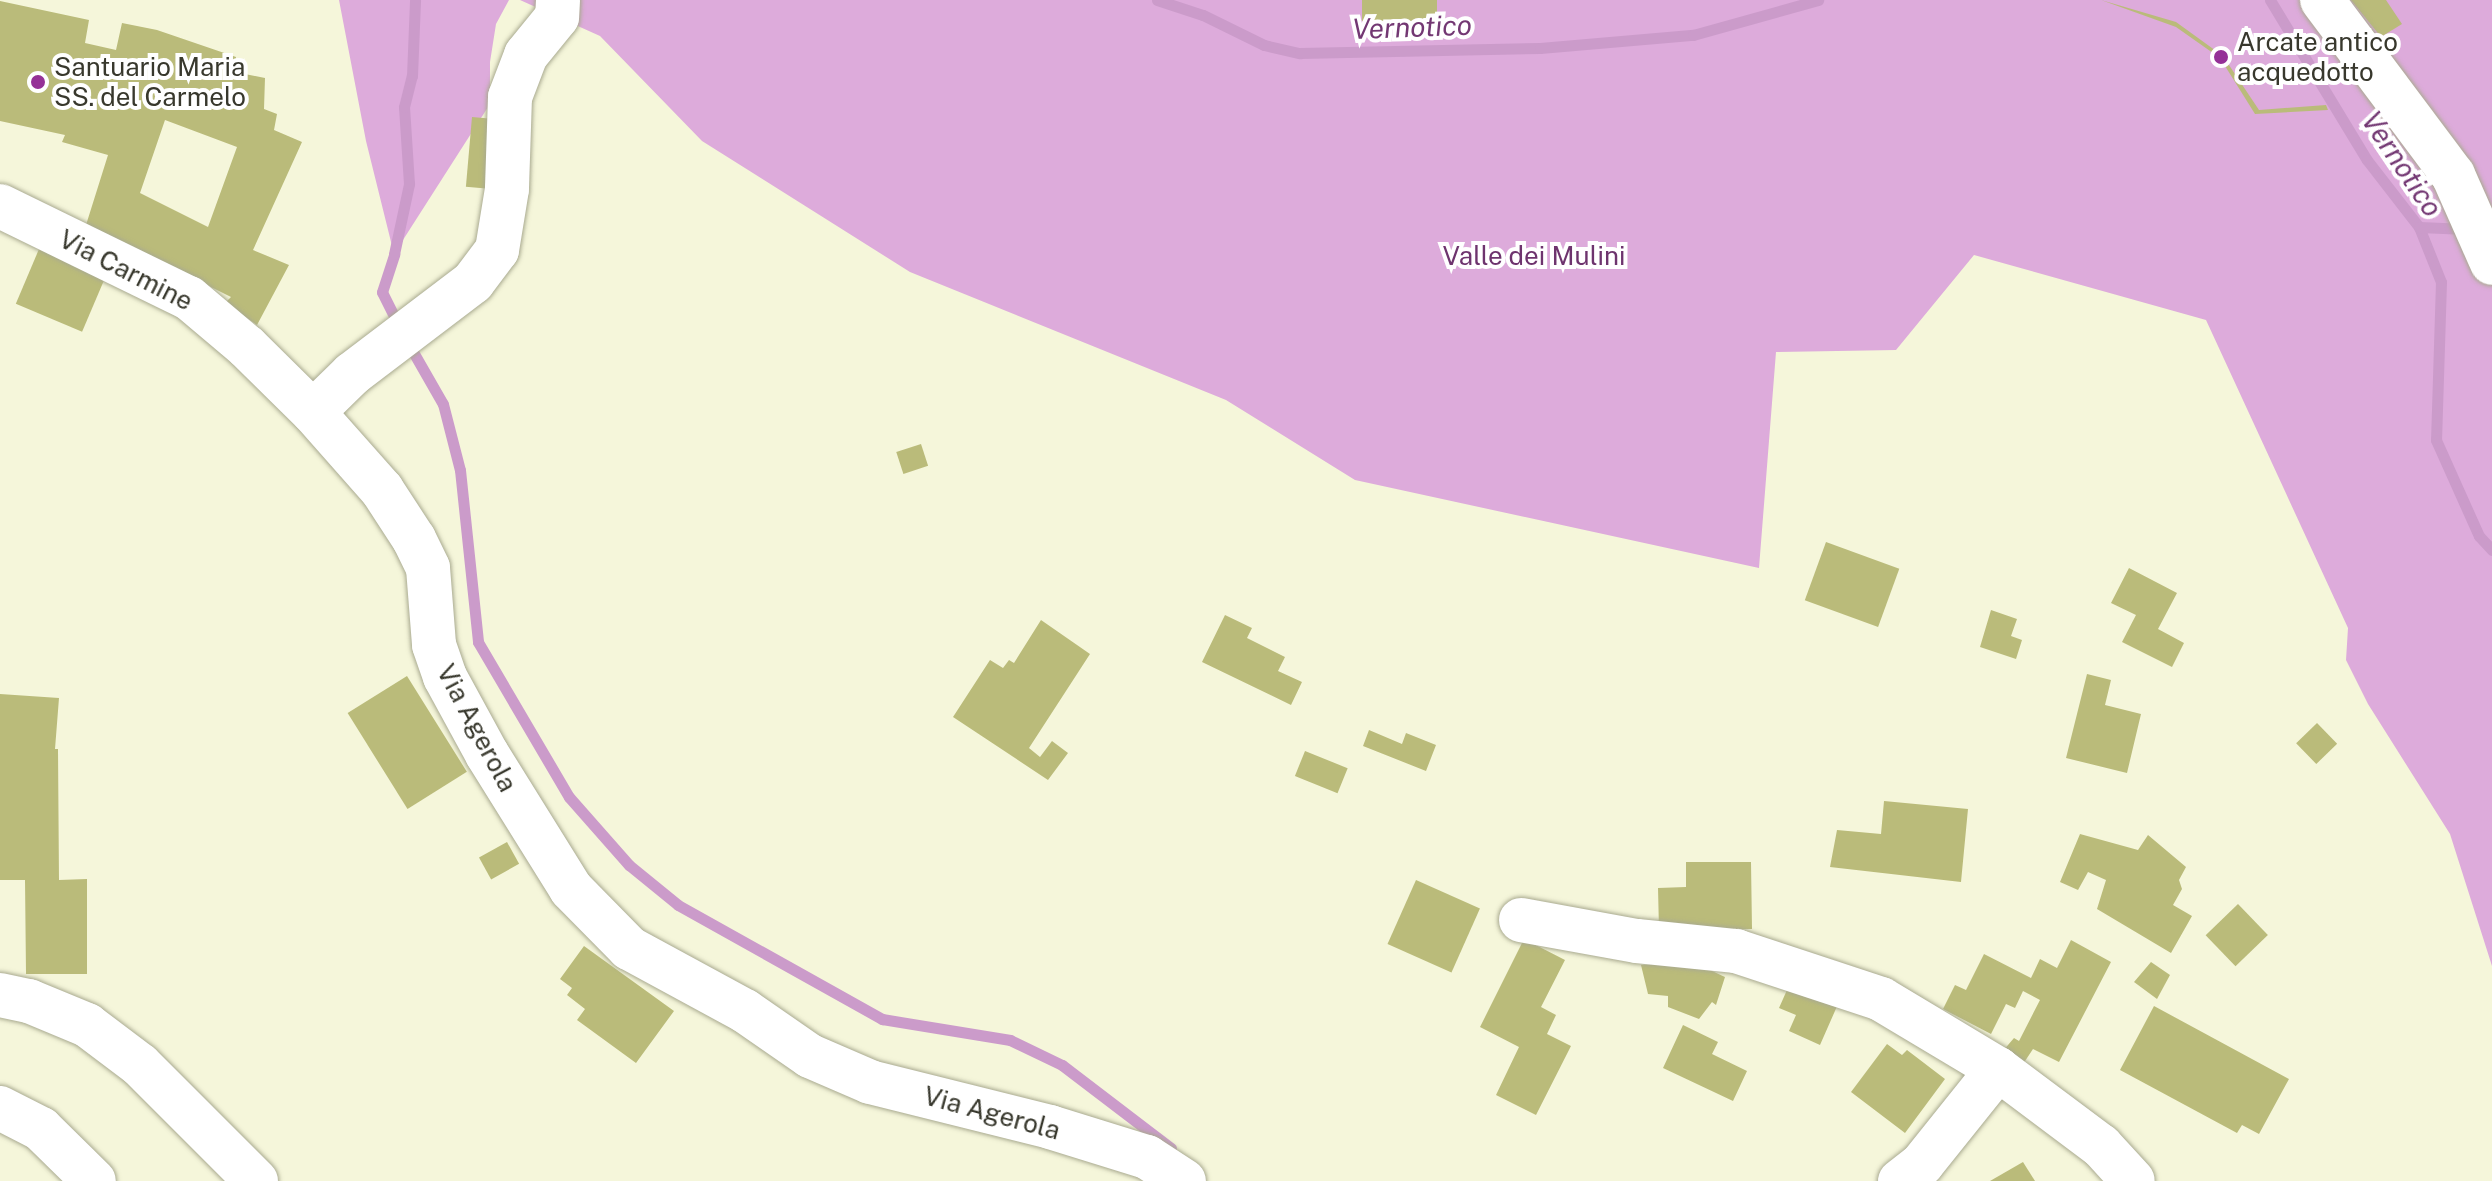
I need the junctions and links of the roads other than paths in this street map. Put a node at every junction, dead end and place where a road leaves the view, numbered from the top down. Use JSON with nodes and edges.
{"nodes":[{"id":1,"x":558,"y":0,"type":"edge"},
{"id":2,"x":2322,"y":0,"type":"edge"},
{"id":3,"x":0,"y":206,"type":"edge"},
{"id":4,"x":2492,"y":262,"type":"edge"},
{"id":5,"x":313,"y":412,"type":"junction"},
{"id":6,"x":1521,"y":920,"type":"dead end"},
{"id":7,"x":0,"y":995,"type":"edge"},
{"id":8,"x":1998,"y":1069,"type":"junction"},
{"id":9,"x":0,"y":1108,"type":"edge"},
{"id":10,"x":94,"y":1181,"type":"edge"},
{"id":11,"x":256,"y":1181,"type":"edge"},
{"id":12,"x":1184,"y":1181,"type":"edge"},
{"id":13,"x":1900,"y":1181,"type":"edge"},
{"id":14,"x":2133,"y":1181,"type":"edge"}],
"edges":[{"from":1,"to":5,"type":"street"},
{"from":2,"to":4,"type":"street"},
{"from":3,"to":5,"type":"street","name":"Via Carmine"},
{"from":5,"to":12,"type":"street","name":"Via Agerola"},
{"from":6,"to":8,"type":"street"},
{"from":7,"to":11,"type":"street"},
{"from":8,"to":13,"type":"street"},
{"from":8,"to":14,"type":"street"},
{"from":9,"to":10,"type":"street"}]}
